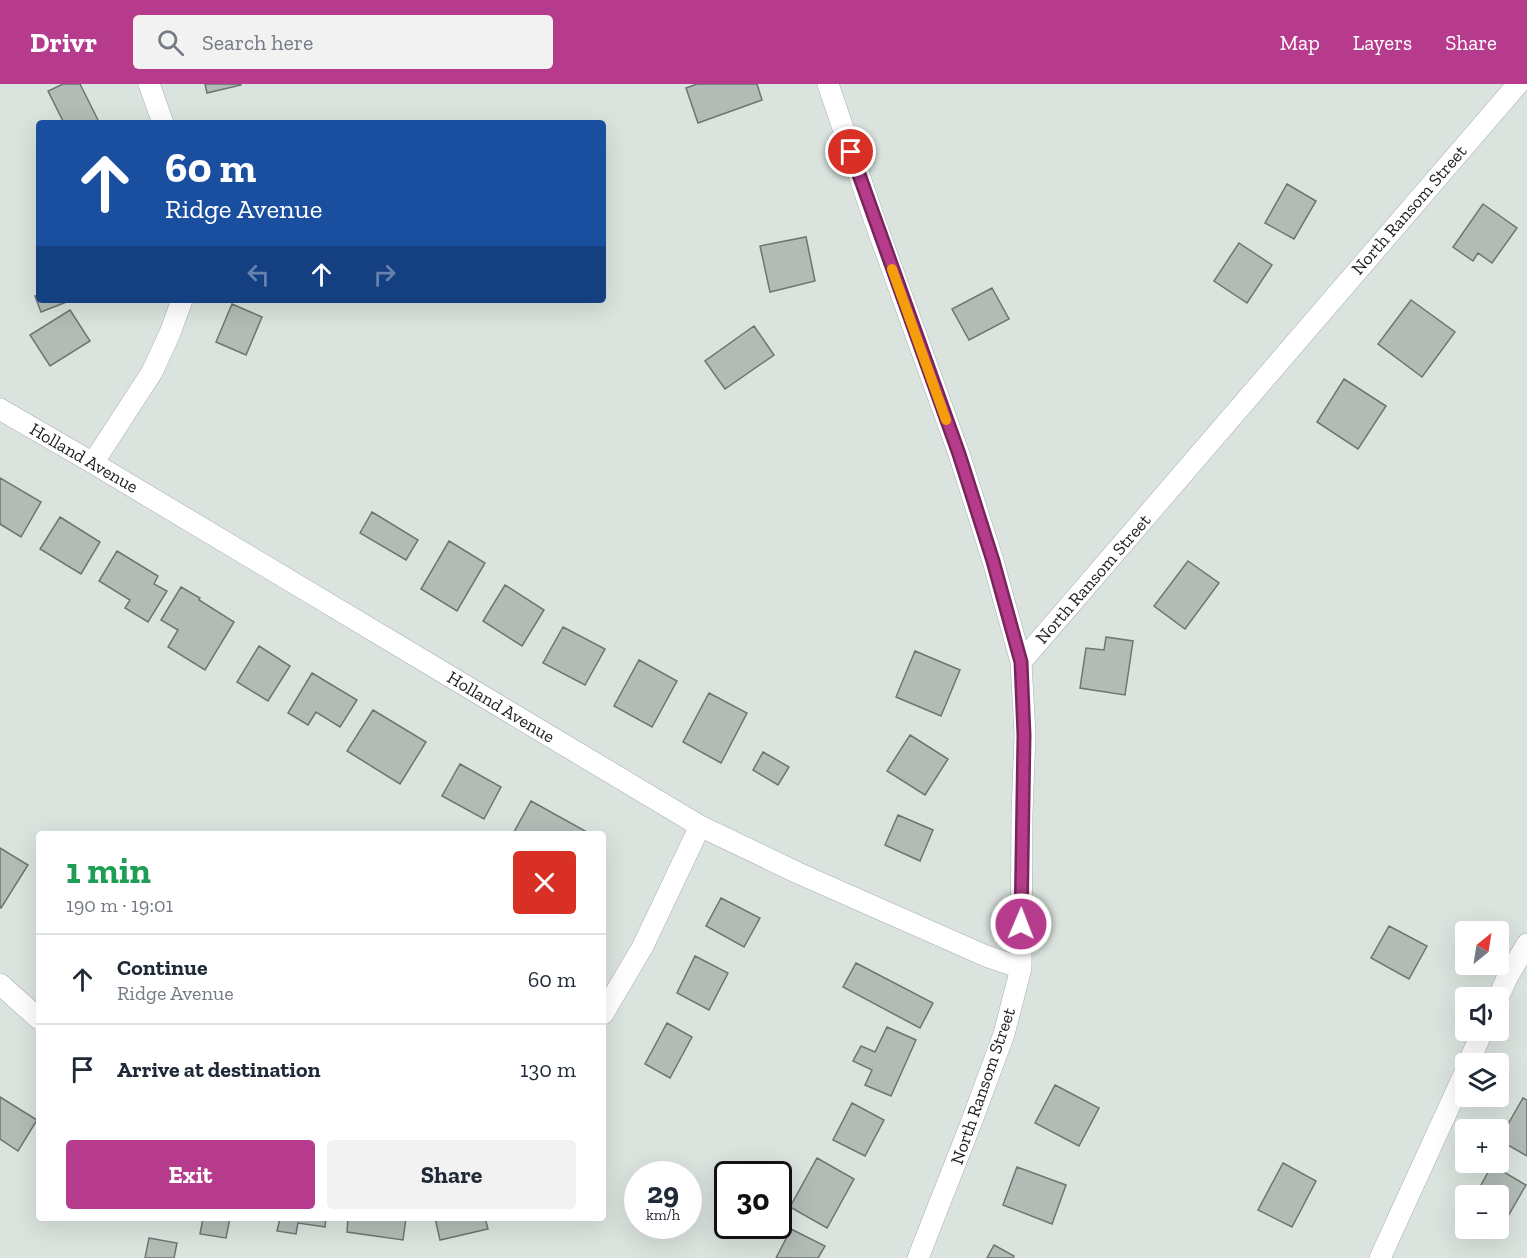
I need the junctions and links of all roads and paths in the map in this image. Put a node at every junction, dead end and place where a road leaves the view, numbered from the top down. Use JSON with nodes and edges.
{"nodes":[{"id":1,"x":149,"y":84,"type":"edge"},
{"id":2,"x":828,"y":84,"type":"edge"},
{"id":3,"x":1518,"y":84,"type":"edge"},
{"id":4,"x":162,"y":120,"type":"edge"},
{"id":5,"x":181,"y":303,"type":"edge"},
{"id":6,"x":0,"y":409,"type":"edge"},
{"id":7,"x":93,"y":463,"type":"junction"},
{"id":8,"x":1021,"y":662,"type":"junction"},
{"id":9,"x":700,"y":826,"type":"junction"},
{"id":10,"x":1527,"y":944,"type":"edge"},
{"id":11,"x":1021,"y":968,"type":"junction"},
{"id":12,"x":0,"y":984,"type":"edge"},
{"id":13,"x":1503,"y":987,"type":"edge"},
{"id":14,"x":606,"y":1009,"type":"edge"},
{"id":15,"x":36,"y":1016,"type":"edge"},
{"id":16,"x":1455,"y":1094,"type":"edge"},
{"id":17,"x":918,"y":1258,"type":"edge"},
{"id":18,"x":1380,"y":1258,"type":"edge"}],
"edges":[{"from":1,"to":4,"type":"street"},
{"from":2,"to":8,"type":"street"},
{"from":3,"to":8,"type":"street","name":"North Ransom Street"},
{"from":5,"to":7,"type":"street"},
{"from":6,"to":7,"type":"street","name":"Holland Avenue"},
{"from":7,"to":9,"type":"street","name":"Holland Avenue"},
{"from":8,"to":11,"type":"street","name":"North Ransom Street"},
{"from":9,"to":11,"type":"street","name":"Holland Avenue"},
{"from":9,"to":14,"type":"street"},
{"from":10,"to":13,"type":"street"},
{"from":11,"to":17,"type":"street","name":"North Ransom Street"},
{"from":12,"to":15,"type":"street"},
{"from":16,"to":18,"type":"street"}]}
